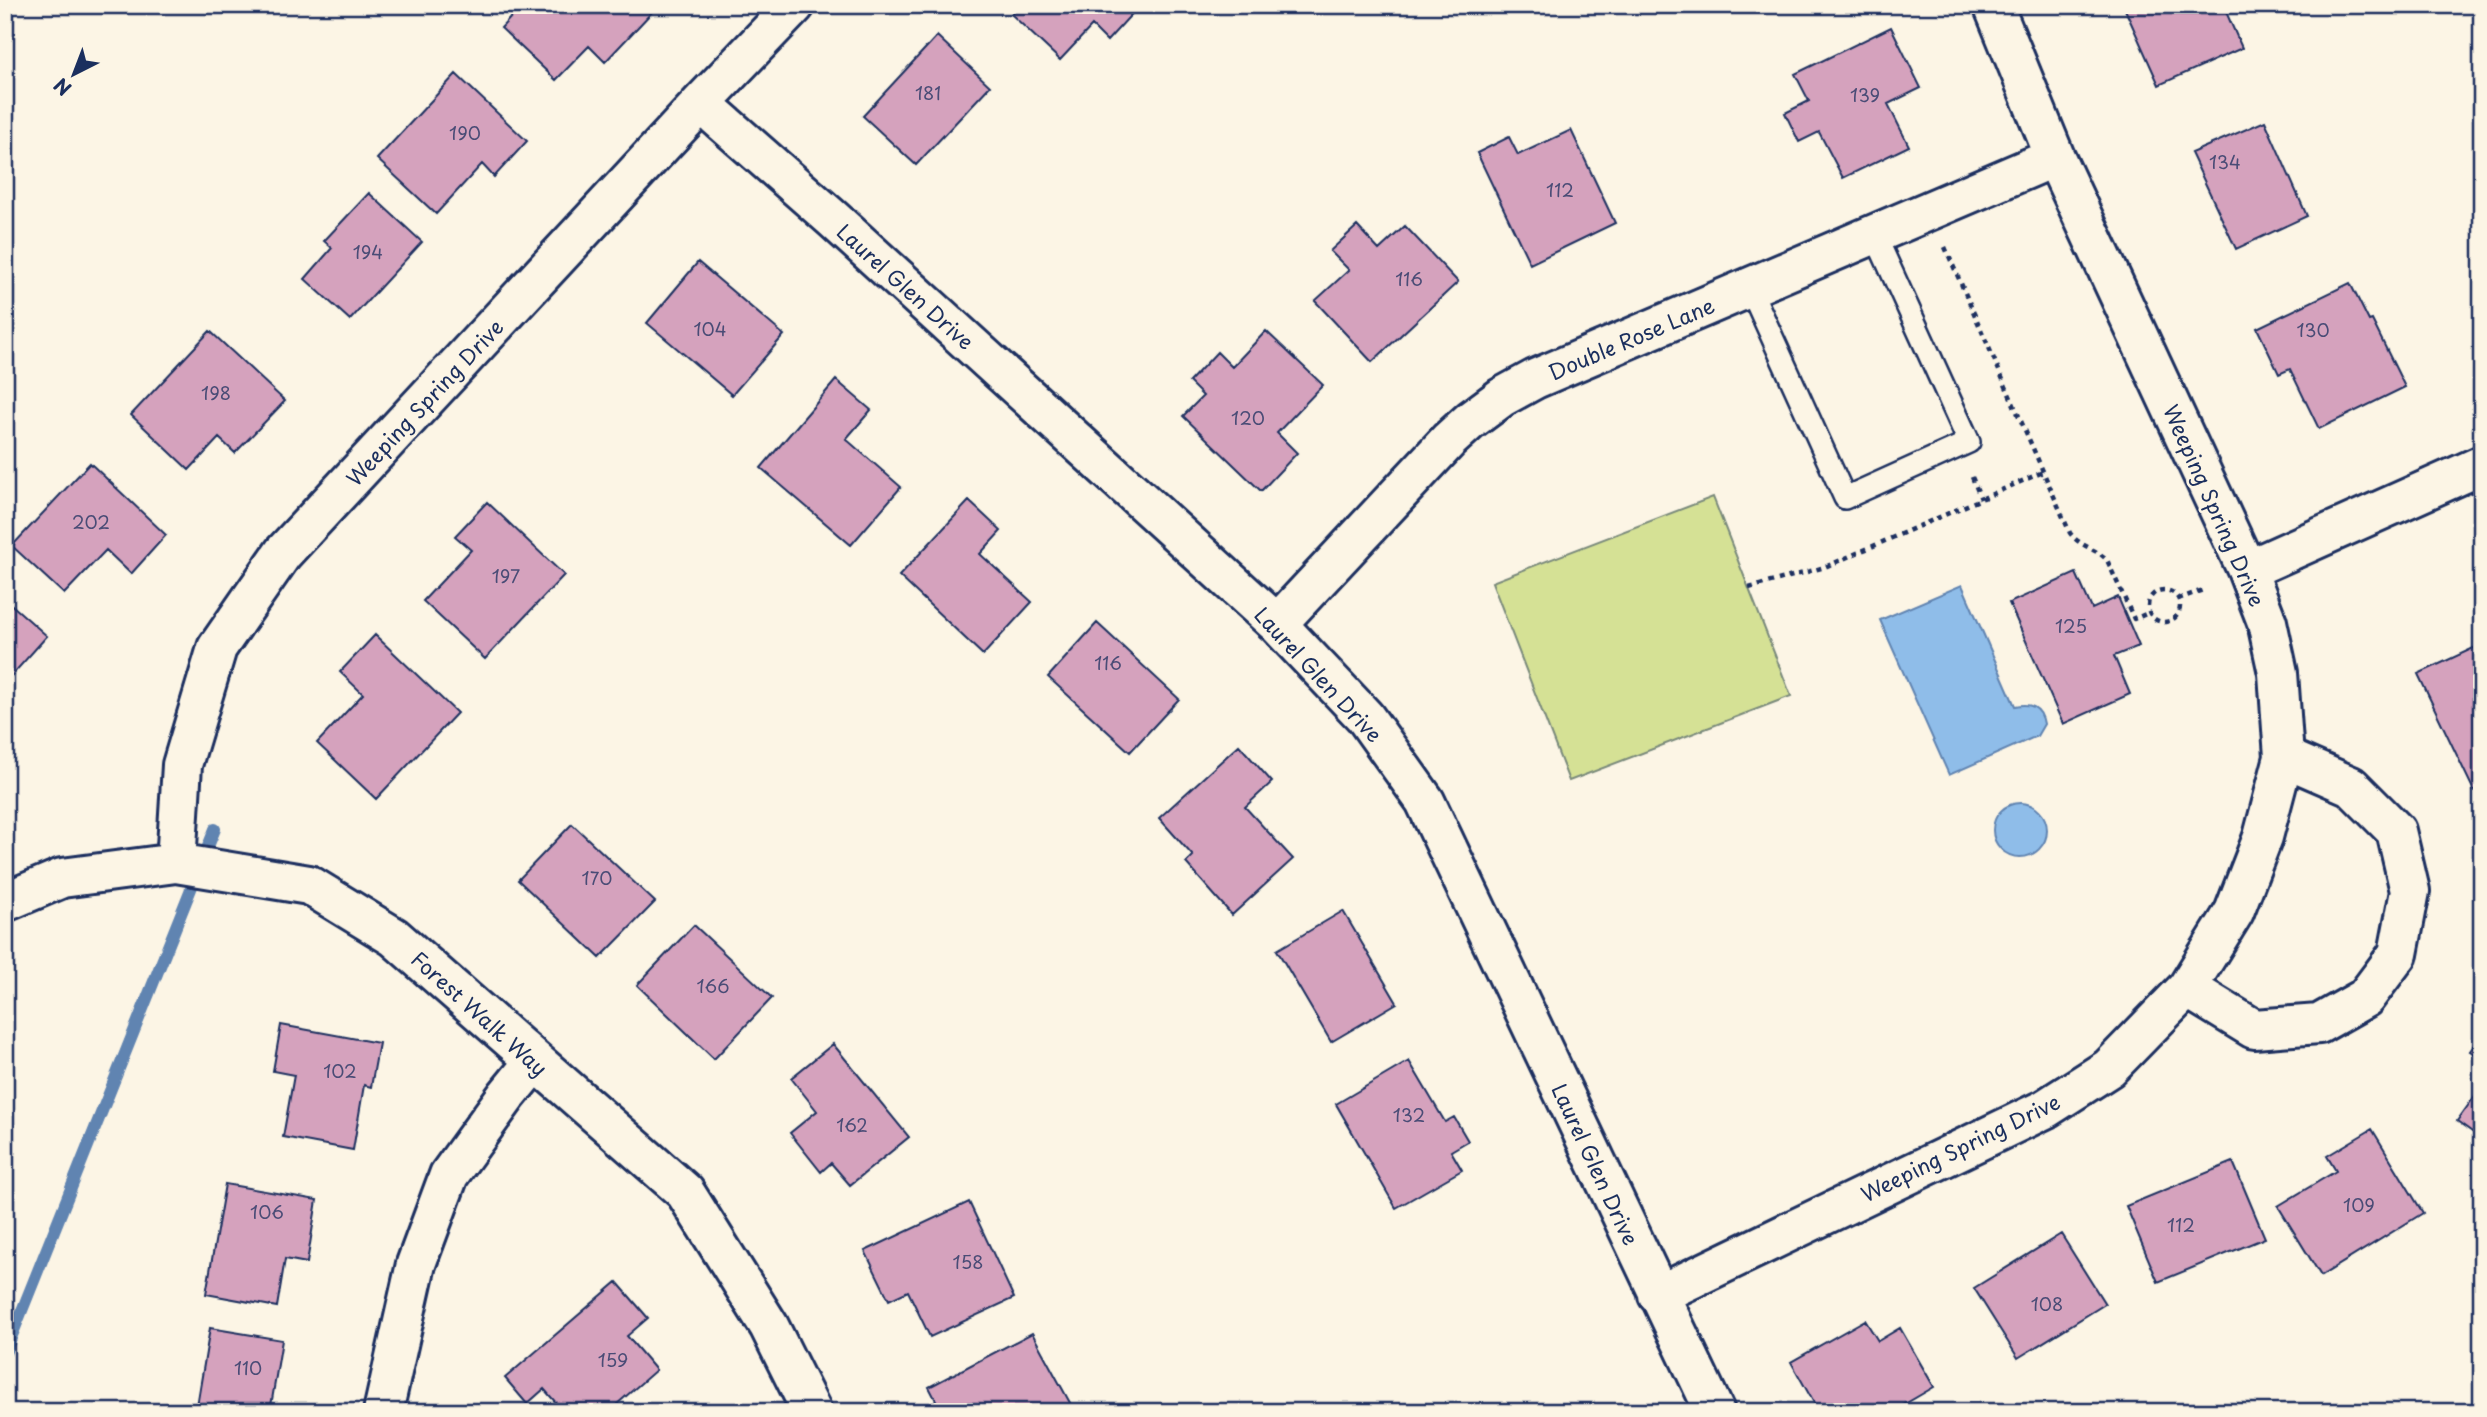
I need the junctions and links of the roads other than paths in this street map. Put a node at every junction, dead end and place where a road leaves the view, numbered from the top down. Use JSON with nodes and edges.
{"nodes":[{"id":1,"x":795,"y":5,"type":"edge"},
{"id":2,"x":1993,"y":5,"type":"edge"},
{"id":3,"x":701,"y":103,"type":"junction"},
{"id":4,"x":2055,"y":157,"type":"junction"},
{"id":5,"x":1874,"y":233,"type":"junction"},
{"id":6,"x":1749,"y":286,"type":"junction"},
{"id":7,"x":2482,"y":465,"type":"edge"},
{"id":8,"x":2247,"y":569,"type":"junction"},
{"id":9,"x":1277,"y":624,"type":"junction"},
{"id":10,"x":2284,"y":757,"type":"junction"},
{"id":11,"x":176,"y":863,"type":"junction"},
{"id":12,"x":5,"y":902,"type":"edge"},
{"id":13,"x":2186,"y":988,"type":"junction"},
{"id":14,"x":534,"y":1062,"type":"junction"},
{"id":15,"x":1658,"y":1295,"type":"junction"},
{"id":16,"x":383,"y":1412,"type":"edge"},
{"id":17,"x":812,"y":1412,"type":"edge"},
{"id":18,"x":1715,"y":1412,"type":"edge"}],
"edges":[{"from":1,"to":3,"type":"street","name":"Weeping Spring Drive"},
{"from":2,"to":4,"type":"street","name":"Weeping Spring Drive"},
{"from":3,"to":9,"type":"street","name":"Laurel Glen Drive"},
{"from":3,"to":11,"type":"street","name":"Weeping Spring Drive"},
{"from":4,"to":5,"type":"street","name":"Double Rose Lane"},
{"from":4,"to":8,"type":"street","name":"Weeping Spring Drive"},
{"from":5,"to":6,"type":"street","name":"Double Rose Lane"},
{"from":5,"to":6,"type":"lane"},
{"from":6,"to":9,"type":"street","name":"Double Rose Lane"},
{"from":7,"to":8,"type":"street"},
{"from":8,"to":10,"type":"street","name":"Weeping Spring Drive"},
{"from":9,"to":15,"type":"street","name":"Laurel Glen Drive"},
{"from":10,"to":13,"type":"street","name":"Weeping Spring Drive"},
{"from":10,"to":13,"type":"street"},
{"from":11,"to":12,"type":"street","name":"Forest Walk Way"},
{"from":11,"to":14,"type":"street","name":"Forest Walk Way"},
{"from":13,"to":15,"type":"street","name":"Weeping Spring Drive"},
{"from":14,"to":16,"type":"street"},
{"from":14,"to":17,"type":"street","name":"Forest Walk Way"},
{"from":15,"to":18,"type":"street","name":"Laurel Glen Drive"}]}
